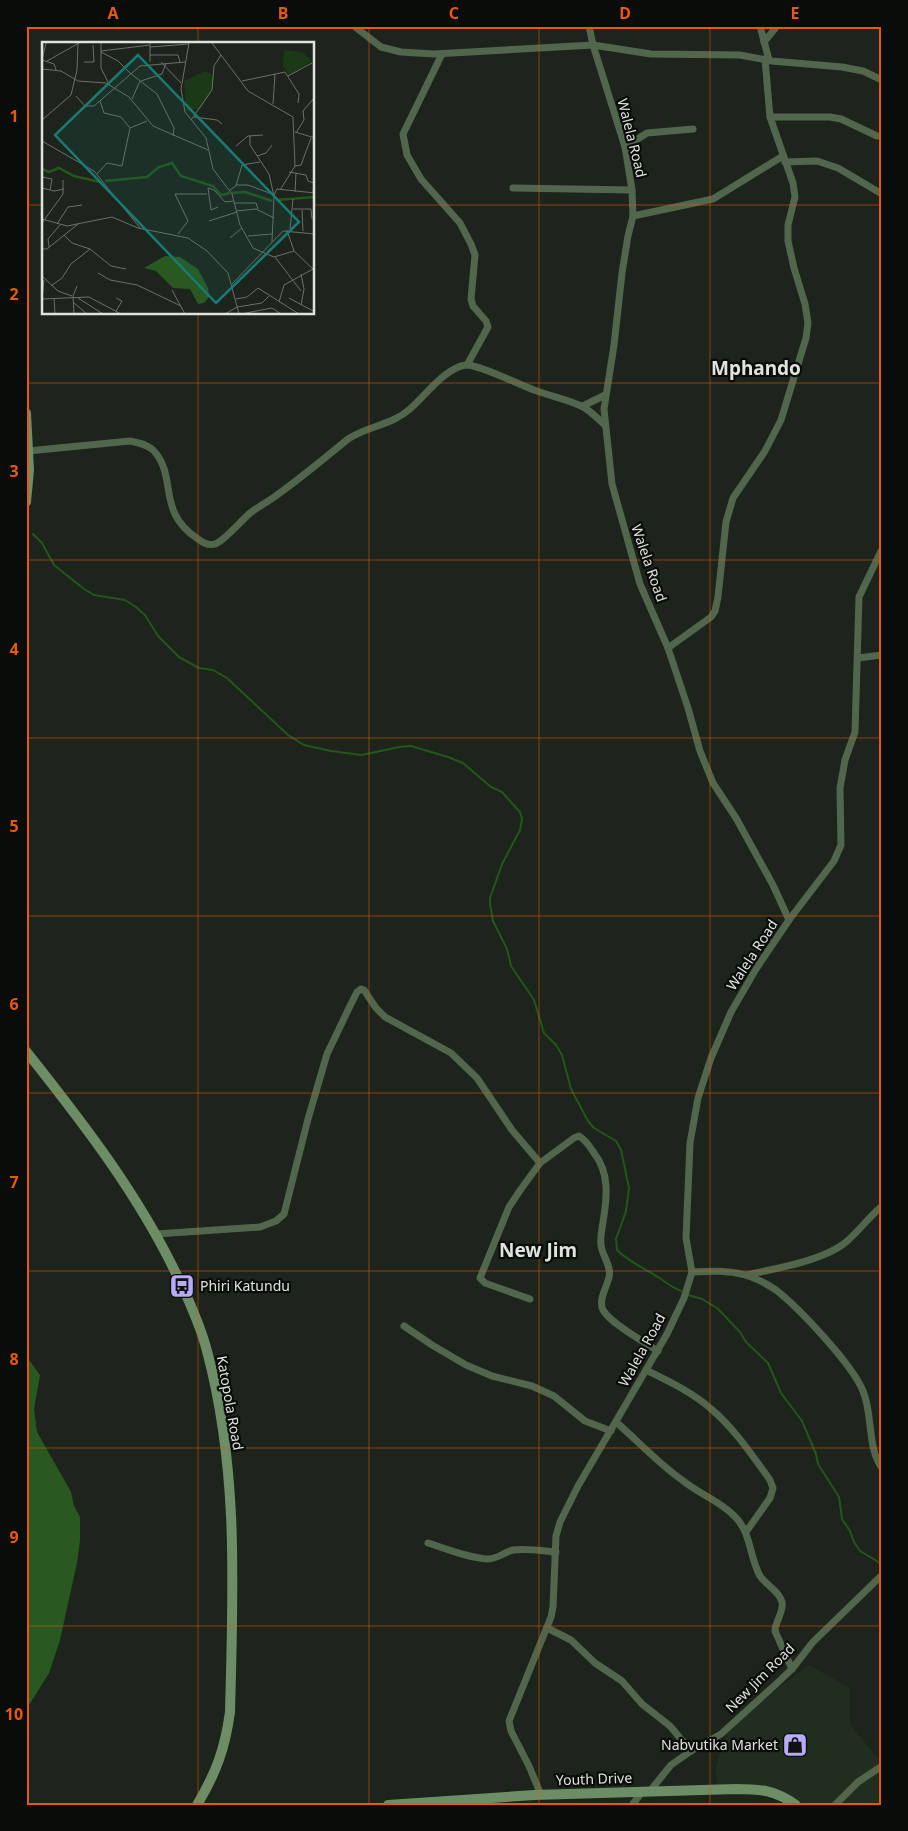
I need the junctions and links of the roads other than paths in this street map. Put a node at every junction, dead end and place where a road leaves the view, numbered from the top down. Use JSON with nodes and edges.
{"nodes":[{"id":1,"x":354,"y":26,"type":"edge"},
{"id":2,"x":588,"y":26,"type":"edge"},
{"id":3,"x":760,"y":26,"type":"edge"},
{"id":4,"x":777,"y":26,"type":"edge"},
{"id":5,"x":764,"y":42,"type":"junction"},
{"id":6,"x":593,"y":46,"type":"junction"},
{"id":7,"x":442,"y":54,"type":"junction"},
{"id":8,"x":767,"y":60,"type":"junction"},
{"id":9,"x":882,"y":80,"type":"edge"},
{"id":10,"x":770,"y":117,"type":"junction"},
{"id":11,"x":693,"y":129,"type":"dead end"},
{"id":12,"x":877,"y":136,"type":"dead end"},
{"id":13,"x":625,"y":147,"type":"junction"},
{"id":14,"x":784,"y":159,"type":"junction"},
{"id":15,"x":513,"y":188,"type":"dead end"},
{"id":16,"x":632,"y":190,"type":"junction"},
{"id":17,"x":882,"y":194,"type":"edge"},
{"id":18,"x":633,"y":216,"type":"junction"},
{"id":19,"x":467,"y":365,"type":"junction"},
{"id":20,"x":605,"y":395,"type":"junction"},
{"id":21,"x":583,"y":406,"type":"junction"},
{"id":22,"x":26,"y":413,"type":"edge"},
{"id":23,"x":605,"y":425,"type":"junction"},
{"id":24,"x":28,"y":450,"type":"junction"},
{"id":25,"x":26,"y":502,"type":"edge"},
{"id":26,"x":882,"y":549,"type":"edge"},
{"id":27,"x":668,"y":648,"type":"junction"},
{"id":28,"x":882,"y":655,"type":"edge"},
{"id":29,"x":858,"y":658,"type":"junction"},
{"id":30,"x":789,"y":920,"type":"junction"},
{"id":31,"x":26,"y":1051,"type":"edge"},
{"id":32,"x":540,"y":1162,"type":"junction"},
{"id":33,"x":882,"y":1206,"type":"edge"},
{"id":34,"x":156,"y":1234,"type":"junction"},
{"id":35,"x":692,"y":1272,"type":"junction"},
{"id":36,"x":746,"y":1275,"type":"junction"},
{"id":37,"x":530,"y":1299,"type":"dead end"},
{"id":38,"x":404,"y":1326,"type":"dead end"},
{"id":39,"x":658,"y":1351,"type":"junction"},
{"id":40,"x":646,"y":1370,"type":"junction"},
{"id":41,"x":616,"y":1422,"type":"junction"},
{"id":42,"x":610,"y":1431,"type":"junction"},
{"id":43,"x":882,"y":1468,"type":"edge"},
{"id":44,"x":746,"y":1532,"type":"junction"},
{"id":45,"x":428,"y":1543,"type":"dead end"},
{"id":46,"x":556,"y":1552,"type":"junction"},
{"id":47,"x":882,"y":1574,"type":"edge"},
{"id":48,"x":546,"y":1628,"type":"junction"},
{"id":49,"x":792,"y":1668,"type":"junction"},
{"id":50,"x":691,"y":1750,"type":"junction"},
{"id":51,"x":882,"y":1766,"type":"edge"},
{"id":52,"x":647,"y":1791,"type":"junction"},
{"id":53,"x":536,"y":1798,"type":"edge"},
{"id":54,"x":197,"y":1805,"type":"edge"},
{"id":55,"x":388,"y":1805,"type":"edge"},
{"id":56,"x":632,"y":1805,"type":"edge"},
{"id":57,"x":796,"y":1805,"type":"edge"},
{"id":58,"x":835,"y":1805,"type":"edge"}],
"edges":[{"from":1,"to":7,"type":"street"},
{"from":2,"to":6,"type":"street","name":"Walela Road"},
{"from":3,"to":5,"type":"street"},
{"from":4,"to":5,"type":"street"},
{"from":5,"to":8,"type":"street"},
{"from":6,"to":7,"type":"street"},
{"from":6,"to":8,"type":"street"},
{"from":6,"to":13,"type":"street","name":"Walela Road"},
{"from":7,"to":19,"type":"street"},
{"from":8,"to":9,"type":"street"},
{"from":8,"to":10,"type":"street"},
{"from":10,"to":12,"type":"street"},
{"from":10,"to":14,"type":"street"},
{"from":11,"to":13,"type":"street"},
{"from":13,"to":16,"type":"street","name":"Walela Road"},
{"from":14,"to":17,"type":"street"},
{"from":14,"to":18,"type":"street"},
{"from":14,"to":27,"type":"street"},
{"from":15,"to":16,"type":"street"},
{"from":16,"to":18,"type":"street","name":"Walela Road"},
{"from":18,"to":20,"type":"street","name":"Walela Road"},
{"from":19,"to":21,"type":"street"},
{"from":19,"to":24,"type":"street"},
{"from":20,"to":21,"type":"street"},
{"from":20,"to":23,"type":"street","name":"Walela Road"},
{"from":21,"to":23,"type":"street"},
{"from":22,"to":24,"type":"street"},
{"from":23,"to":27,"type":"street","name":"Walela Road"},
{"from":24,"to":25,"type":"street"},
{"from":26,"to":29,"type":"street"},
{"from":27,"to":30,"type":"street","name":"Walela Road"},
{"from":28,"to":29,"type":"street"},
{"from":29,"to":30,"type":"street"},
{"from":30,"to":35,"type":"street","name":"Walela Road"},
{"from":31,"to":34,"type":"street","name":"Katopola Road"},
{"from":32,"to":34,"type":"street"},
{"from":32,"to":37,"type":"street"},
{"from":32,"to":39,"type":"street"},
{"from":33,"to":36,"type":"street"},
{"from":34,"to":54,"type":"street","name":"Katopola Road"},
{"from":35,"to":36,"type":"street"},
{"from":35,"to":39,"type":"street","name":"Walela Road"},
{"from":36,"to":43,"type":"street"},
{"from":38,"to":42,"type":"street"},
{"from":39,"to":40,"type":"street","name":"Walela Road"},
{"from":40,"to":41,"type":"street","name":"Walela Road"},
{"from":40,"to":44,"type":"street"},
{"from":41,"to":42,"type":"street","name":"Walela Road"},
{"from":41,"to":44,"type":"street"},
{"from":42,"to":46,"type":"street","name":"Walela Road"},
{"from":44,"to":49,"type":"street"},
{"from":45,"to":46,"type":"street"},
{"from":46,"to":48,"type":"street","name":"Walela Road"},
{"from":47,"to":49,"type":"street","name":"New Jim Road"},
{"from":48,"to":50,"type":"street"},
{"from":48,"to":53,"type":"street","name":"Walela Road"},
{"from":49,"to":50,"type":"street","name":"New Jim Road"},
{"from":50,"to":52,"type":"street","name":"New Jim Road"},
{"from":51,"to":58,"type":"street"},
{"from":52,"to":53,"type":"street","name":"Youth Drive"},
{"from":52,"to":56,"type":"street","name":"New Jim Road"},
{"from":52,"to":57,"type":"street","name":"Youth Drive"},
{"from":53,"to":55,"type":"street","name":"Youth Drive"}]}
